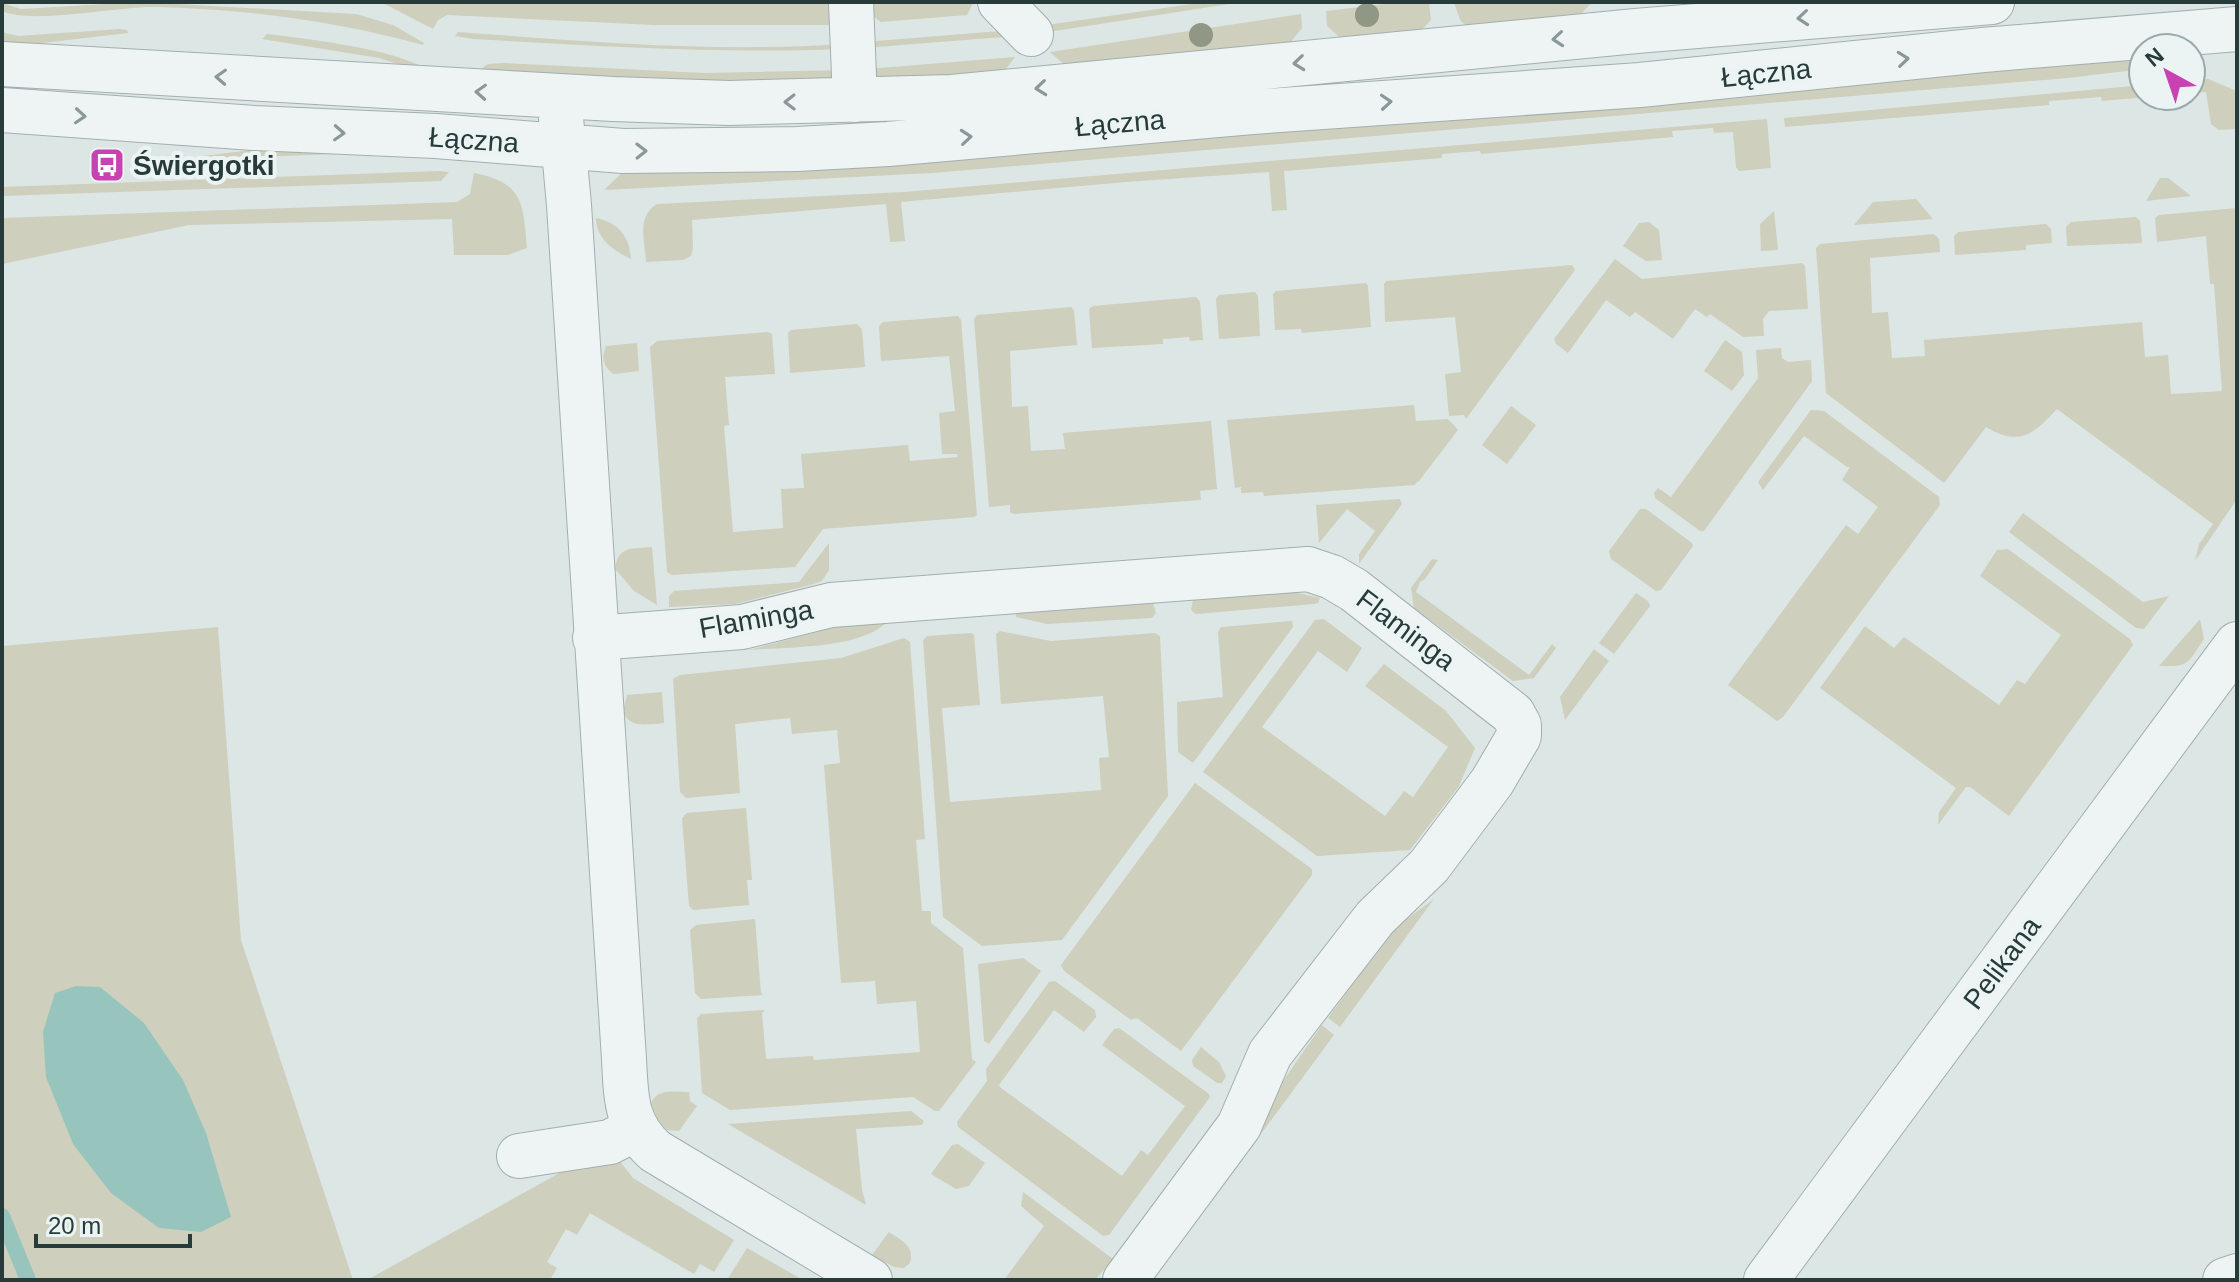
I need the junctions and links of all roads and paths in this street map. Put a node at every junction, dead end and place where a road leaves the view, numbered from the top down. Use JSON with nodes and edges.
{"nodes":[{"id":1,"x":851,"y":2,"type":"edge"},
{"id":2,"x":1000,"y":2,"type":"edge"},
{"id":3,"x":1992,"y":2,"type":"edge"},
{"id":4,"x":2130,"y":2,"type":"edge"},
{"id":5,"x":1635,"y":17,"type":"edge"},
{"id":6,"x":2237,"y":29,"type":"edge"},
{"id":7,"x":1031,"y":34,"type":"dead end"},
{"id":8,"x":1983,"y":50,"type":"junction"},
{"id":9,"x":2,"y":64,"type":"edge"},
{"id":10,"x":1640,"y":85,"type":"junction"},
{"id":11,"x":559,"y":96,"type":"junction"},
{"id":12,"x":855,"y":100,"type":"junction"},
{"id":13,"x":2,"y":110,"type":"edge"},
{"id":14,"x":563,"y":147,"type":"junction"},
{"id":15,"x":595,"y":638,"type":"junction"},
{"id":16,"x":2237,"y":644,"type":"edge"},
{"id":17,"x":635,"y":1129,"type":"junction"},
{"id":18,"x":519,"y":1156,"type":"dead end"},
{"id":19,"x":2237,"y":1276,"type":"edge"},
{"id":20,"x":870,"y":1280,"type":"edge"},
{"id":21,"x":1125,"y":1280,"type":"edge"},
{"id":22,"x":1766,"y":1280,"type":"edge"},
{"id":23,"x":2225,"y":1280,"type":"edge"}],
"edges":[{"from":1,"to":12,"type":"street"},
{"from":2,"to":7,"type":"street"},
{"from":3,"to":5,"type":"street","name":"Łączna","one_way":true},
{"from":4,"to":8,"type":"street"},
{"from":5,"to":10,"type":"street"},
{"from":5,"to":12,"type":"street","name":"Łączna","one_way":true},
{"from":6,"to":8,"type":"street","name":"Łączna"},
{"from":10,"to":8,"type":"street","name":"Łączna","one_way":true},
{"from":11,"to":9,"type":"street","name":"Łączna","one_way":true},
{"from":14,"to":10,"type":"street","name":"Łączna","one_way":true},
{"from":12,"to":11,"type":"street","name":"Łączna","one_way":true},
{"from":11,"to":14,"type":"street"},
{"from":13,"to":14,"type":"street","name":"Łączna","one_way":true},
{"from":14,"to":15,"type":"street"},
{"from":15,"to":17,"type":"street"},
{"from":15,"to":21,"type":"street","name":"Flaminga"},
{"from":16,"to":22,"type":"street","name":"Pelikana"},
{"from":17,"to":18,"type":"street"},
{"from":17,"to":20,"type":"street"},
{"from":19,"to":23,"type":"street"}]}
